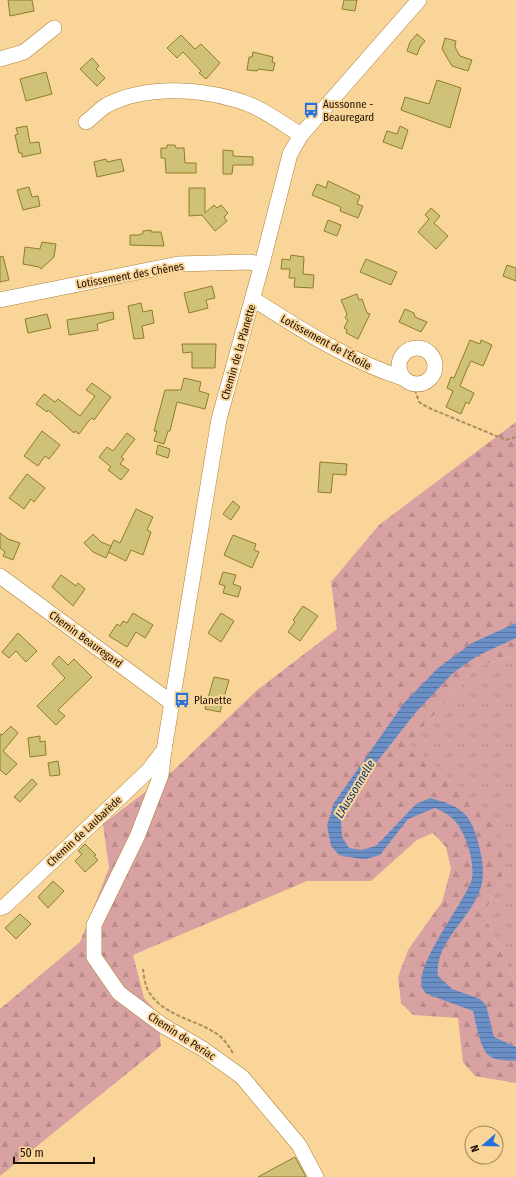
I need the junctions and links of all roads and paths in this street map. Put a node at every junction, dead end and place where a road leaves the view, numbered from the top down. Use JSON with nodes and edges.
{"nodes":[{"id":1,"x":419,"y":0,"type":"edge"},
{"id":2,"x":54,"y":28,"type":"dead end"},
{"id":3,"x":0,"y":59,"type":"edge"},
{"id":4,"x":86,"y":122,"type":"dead end"},
{"id":5,"x":300,"y":135,"type":"junction"},
{"id":6,"x":262,"y":264,"type":"junction"},
{"id":7,"x":0,"y":300,"type":"edge"},
{"id":8,"x":253,"y":300,"type":"junction"},
{"id":9,"x":408,"y":381,"type":"joint"},
{"id":10,"x":516,"y":438,"type":"edge"},
{"id":11,"x":0,"y":576,"type":"edge"},
{"id":12,"x":172,"y":702,"type":"junction"},
{"id":13,"x":164,"y":750,"type":"junction"},
{"id":14,"x":0,"y":908,"type":"edge"},
{"id":15,"x":143,"y":968,"type":"dead end"},
{"id":16,"x":236,"y":1058,"type":"dead end"},
{"id":17,"x":316,"y":1177,"type":"edge"}],
"edges":[{"from":1,"to":5,"type":"street","name":"Chemin de la Planette"},
{"from":2,"to":3,"type":"street"},
{"from":4,"to":5,"type":"street"},
{"from":5,"to":6,"type":"street","name":"Chemin de la Planette"},
{"from":6,"to":7,"type":"street","name":"Lotissement des Chênes"},
{"from":6,"to":8,"type":"street","name":"Chemin de la Planette"},
{"from":8,"to":9,"type":"street","name":"Lotissement de l'Étoile"},
{"from":8,"to":12,"type":"street","name":"Chemin de la Planette"},
{"from":9,"to":10,"type":"path"},
{"from":11,"to":12,"type":"street","name":"Chemin Beauregard"},
{"from":12,"to":13,"type":"street","name":"Chemin de la Planette"},
{"from":13,"to":14,"type":"street","name":"Chemin de Laubarède"},
{"from":13,"to":17,"type":"street","name":"Chemin de Periac"},
{"from":15,"to":16,"type":"path"}]}
